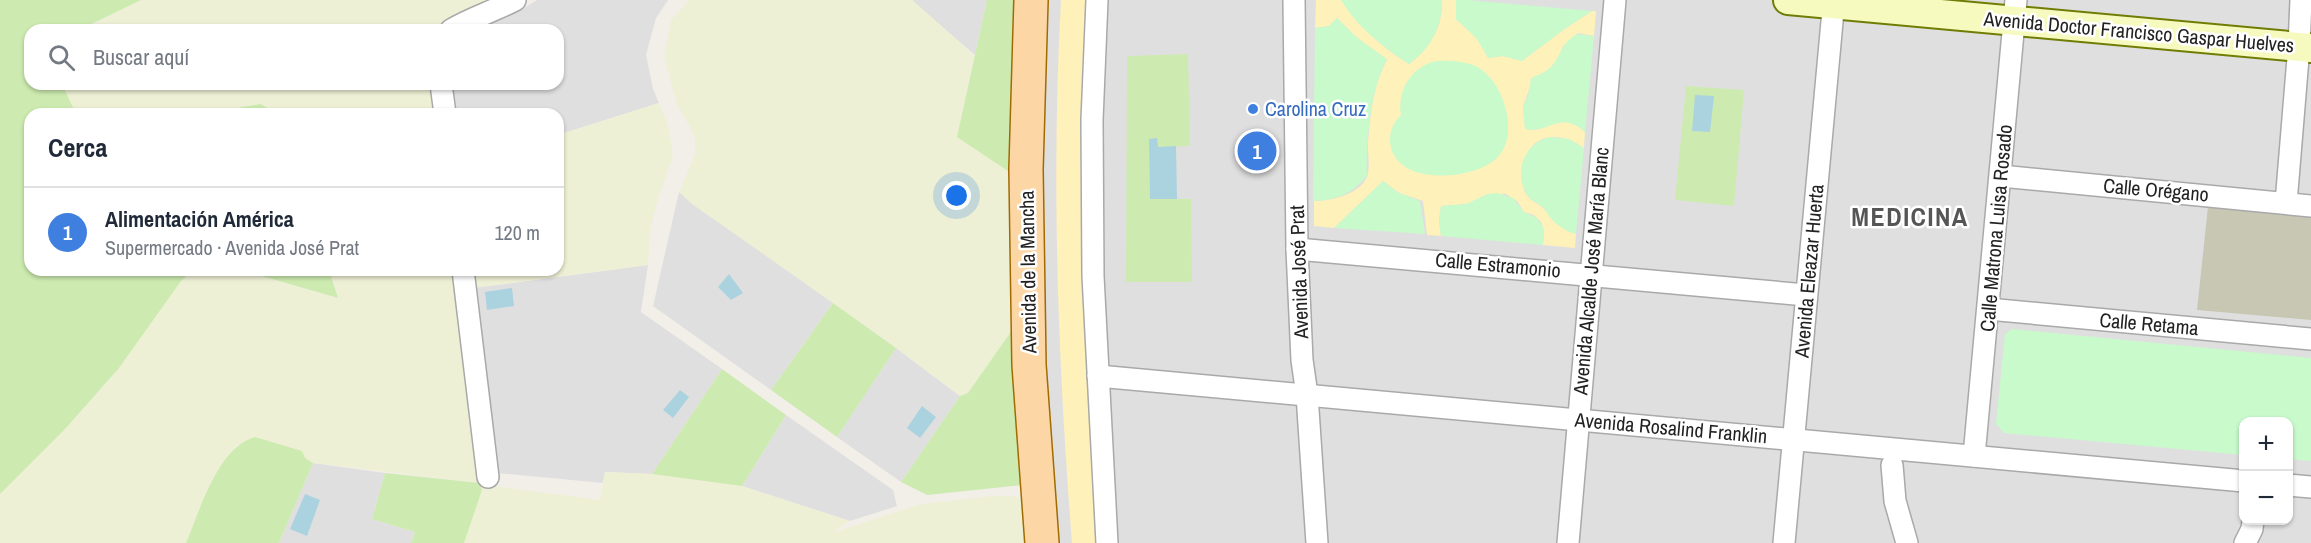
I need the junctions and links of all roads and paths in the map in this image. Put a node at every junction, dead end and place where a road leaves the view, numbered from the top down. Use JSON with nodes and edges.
{"nodes":[{"id":1,"x":515,"y":0,"type":"edge"},
{"id":2,"x":1031,"y":0,"type":"edge"},
{"id":3,"x":1050,"y":0,"type":"edge"},
{"id":4,"x":1097,"y":0,"type":"edge"},
{"id":5,"x":1294,"y":0,"type":"edge"},
{"id":6,"x":1615,"y":0,"type":"edge"},
{"id":7,"x":1788,"y":0,"type":"edge"},
{"id":8,"x":2301,"y":0,"type":"edge"},
{"id":9,"x":1833,"y":2,"type":"edge"},
{"id":10,"x":2016,"y":11,"type":"edge"},
{"id":11,"x":461,"y":24,"type":"edge"},
{"id":12,"x":2305,"y":47,"type":"edge"},
{"id":13,"x":442,"y":90,"type":"edge"},
{"id":14,"x":444,"y":108,"type":"edge"},
{"id":15,"x":2001,"y":176,"type":"junction"},
{"id":16,"x":2286,"y":203,"type":"junction"},
{"id":17,"x":2311,"y":206,"type":"edge"},
{"id":18,"x":1297,"y":249,"type":"junction"},
{"id":19,"x":1592,"y":274,"type":"junction"},
{"id":20,"x":464,"y":276,"type":"edge"},
{"id":21,"x":1806,"y":295,"type":"junction"},
{"id":22,"x":1988,"y":309,"type":"junction"},
{"id":23,"x":2311,"y":339,"type":"edge"},
{"id":24,"x":1098,"y":376,"type":"junction"},
{"id":25,"x":1307,"y":395,"type":"junction"},
{"id":26,"x":1577,"y":420,"type":"junction"},
{"id":27,"x":1794,"y":439,"type":"junction"},
{"id":28,"x":1974,"y":456,"type":"junction"},
{"id":29,"x":1892,"y":465,"type":"dead end"},
{"id":30,"x":488,"y":477,"type":"dead end"},
{"id":31,"x":2239,"y":481,"type":"edge"},
{"id":32,"x":2293,"y":485,"type":"edge"},
{"id":33,"x":2311,"y":487,"type":"edge"},
{"id":34,"x":2252,"y":525,"type":"edge"},
{"id":35,"x":1042,"y":543,"type":"edge"},
{"id":36,"x":1060,"y":543,"type":"edge"},
{"id":37,"x":1107,"y":543,"type":"edge"},
{"id":38,"x":1317,"y":543,"type":"edge"},
{"id":39,"x":1568,"y":543,"type":"edge"},
{"id":40,"x":1784,"y":543,"type":"edge"},
{"id":41,"x":1907,"y":543,"type":"edge"},
{"id":42,"x":2245,"y":543,"type":"edge"}],
"edges":[{"from":1,"to":11,"type":"street"},
{"from":2,"to":35,"type":"main road","name":"Avenida de la Mancha"},
{"from":3,"to":36,"type":"main road","name":"Avenida de la Mancha"},
{"from":4,"to":24,"type":"street"},
{"from":5,"to":18,"type":"street","name":"Avenida José Prat"},
{"from":6,"to":19,"type":"street","name":"Avenida Alcalde José María Blanc"},
{"from":7,"to":9,"type":"street","name":"Avenida Doctor Francisco Gaspar Huelves"},
{"from":8,"to":12,"type":"street"},
{"from":9,"to":10,"type":"street","name":"Avenida Doctor Francisco Gaspar Huelves"},
{"from":9,"to":21,"type":"street","name":"Avenida Eleazar Huerta"},
{"from":10,"to":12,"type":"street","name":"Avenida Doctor Francisco Gaspar Huelves"},
{"from":10,"to":15,"type":"street","name":"Calle Matrona Luisa Rosado"},
{"from":12,"to":16,"type":"street"},
{"from":13,"to":14,"type":"street"},
{"from":15,"to":16,"type":"street","name":"Calle Orégano"},
{"from":15,"to":22,"type":"street","name":"Calle Matrona Luisa Rosado"},
{"from":16,"to":17,"type":"street","name":"Calle Orégano"},
{"from":18,"to":19,"type":"street","name":"Calle Estramonio"},
{"from":18,"to":25,"type":"street","name":"Avenida José Prat"},
{"from":19,"to":21,"type":"street","name":"Calle Estramonio"},
{"from":19,"to":26,"type":"street","name":"Avenida Alcalde José María Blanc"},
{"from":20,"to":30,"type":"street"},
{"from":21,"to":27,"type":"street","name":"Avenida Eleazar Huerta"},
{"from":22,"to":23,"type":"street","name":"Calle Retama"},
{"from":22,"to":28,"type":"street","name":"Calle Matrona Luisa Rosado"},
{"from":24,"to":25,"type":"street","name":"Avenida Rosalind Franklin"},
{"from":24,"to":37,"type":"street"},
{"from":25,"to":26,"type":"street","name":"Avenida Rosalind Franklin"},
{"from":25,"to":38,"type":"street","name":"Avenida José Prat"},
{"from":26,"to":27,"type":"street","name":"Avenida Rosalind Franklin"},
{"from":26,"to":39,"type":"street","name":"Avenida Alcalde José María Blanc"},
{"from":27,"to":28,"type":"street","name":"Avenida Rosalind Franklin"},
{"from":27,"to":40,"type":"street","name":"Avenida Eleazar Huerta"},
{"from":28,"to":31,"type":"street","name":"Avenida Rosalind Franklin"},
{"from":29,"to":41,"type":"street"},
{"from":32,"to":33,"type":"street"},
{"from":34,"to":42,"type":"street"}]}
